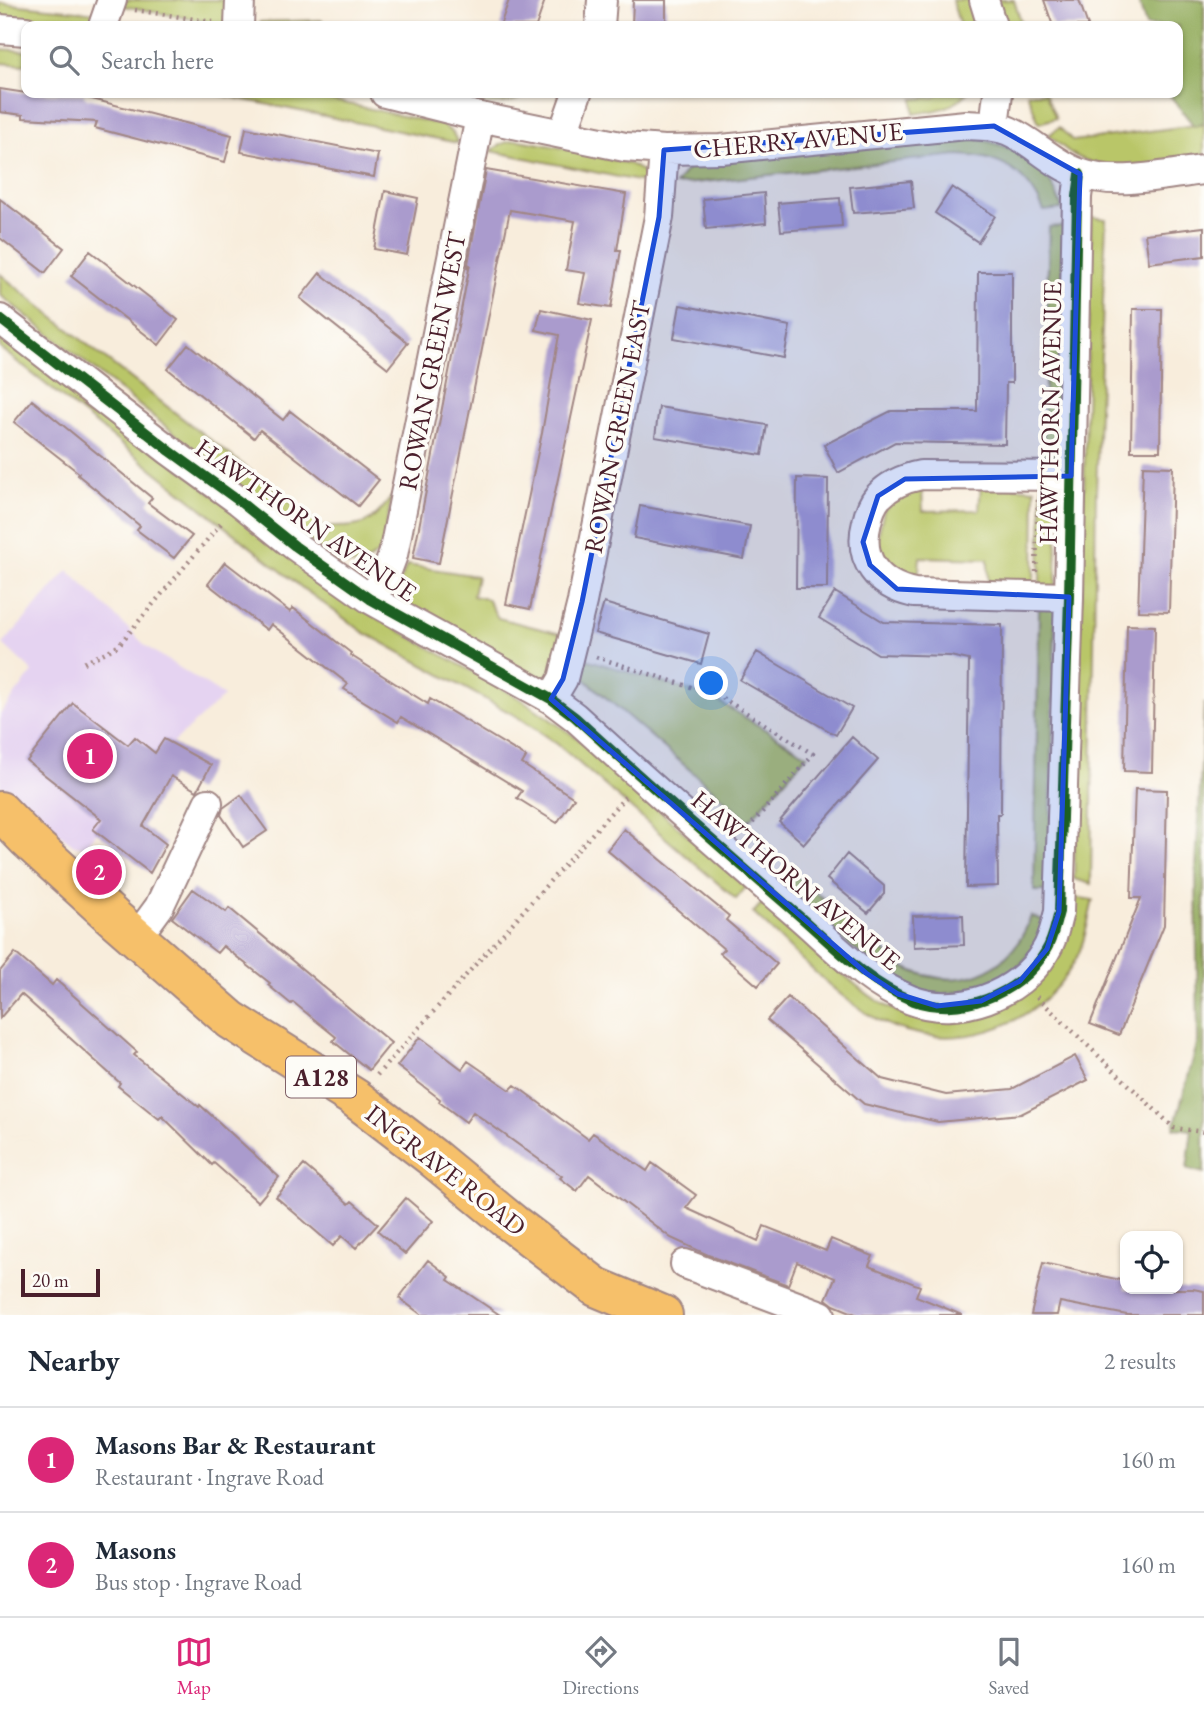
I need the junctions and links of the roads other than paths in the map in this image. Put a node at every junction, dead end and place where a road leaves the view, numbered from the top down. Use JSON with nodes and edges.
{"nodes":[{"id":1,"x":240,"y":0,"type":"edge"},
{"id":2,"x":602,"y":0,"type":"edge"},
{"id":3,"x":984,"y":0,"type":"edge"},
{"id":4,"x":239,"y":21,"type":"edge"},
{"id":5,"x":600,"y":21,"type":"edge"},
{"id":6,"x":990,"y":21,"type":"edge"},
{"id":7,"x":0,"y":29,"type":"edge"},
{"id":8,"x":21,"y":30,"type":"edge"},
{"id":9,"x":405,"y":98,"type":"edge"},
{"id":10,"x":576,"y":98,"type":"edge"},
{"id":11,"x":997,"y":98,"type":"edge"},
{"id":12,"x":480,"y":117,"type":"junction"},
{"id":13,"x":994,"y":126,"type":"junction"},
{"id":14,"x":562,"y":133,"type":"junction"},
{"id":15,"x":664,"y":150,"type":"junction"},
{"id":16,"x":1204,"y":170,"type":"edge"},
{"id":17,"x":1080,"y":174,"type":"junction"},
{"id":18,"x":0,"y":319,"type":"edge"},
{"id":19,"x":1071,"y":476,"type":"junction"},
{"id":20,"x":1069,"y":597,"type":"junction"},
{"id":21,"x":370,"y":599,"type":"junction"},
{"id":22,"x":551,"y":699,"type":"junction"},
{"id":23,"x":208,"y":803,"type":"dead end"},
{"id":24,"x":0,"y":811,"type":"edge"},
{"id":25,"x":137,"y":937,"type":"junction"},
{"id":26,"x":685,"y":1264,"type":"dead end"},
{"id":27,"x":663,"y":1315,"type":"edge"},
{"id":28,"x":821,"y":1315,"type":"edge"}],
"edges":[{"from":1,"to":4,"type":"street"},
{"from":2,"to":5,"type":"street"},
{"from":3,"to":6,"type":"street"},
{"from":7,"to":8,"type":"street"},
{"from":9,"to":12,"type":"street","name":"CHERRY AVENUE"},
{"from":10,"to":14,"type":"street"},
{"from":11,"to":13,"type":"street"},
{"from":12,"to":14,"type":"street","name":"CHERRY AVENUE"},
{"from":12,"to":21,"type":"street","name":"ROWAN GREEN WEST"},
{"from":13,"to":15,"type":"street","name":"CHERRY AVENUE"},
{"from":13,"to":17,"type":"street","name":"CHERRY AVENUE"},
{"from":14,"to":15,"type":"street","name":"CHERRY AVENUE"},
{"from":15,"to":22,"type":"street","name":"ROWAN GREEN EAST"},
{"from":16,"to":17,"type":"street","name":"CHERRY AVENUE"},
{"from":17,"to":19,"type":"street","name":"HAWTHORN AVENUE"},
{"from":18,"to":21,"type":"street","name":"HAWTHORN AVENUE"},
{"from":19,"to":20,"type":"street","name":"HAWTHORN AVENUE"},
{"from":19,"to":20,"type":"street"},
{"from":20,"to":22,"type":"street","name":"HAWTHORN AVENUE"},
{"from":21,"to":22,"type":"street","name":"HAWTHORN AVENUE"},
{"from":23,"to":25,"type":"street"},
{"from":24,"to":25,"type":"main road","name":"INGRAVE ROAD","number":"A128"},
{"from":25,"to":27,"type":"main road","name":"INGRAVE ROAD","number":"A128"},
{"from":26,"to":28,"type":"street"}]}
